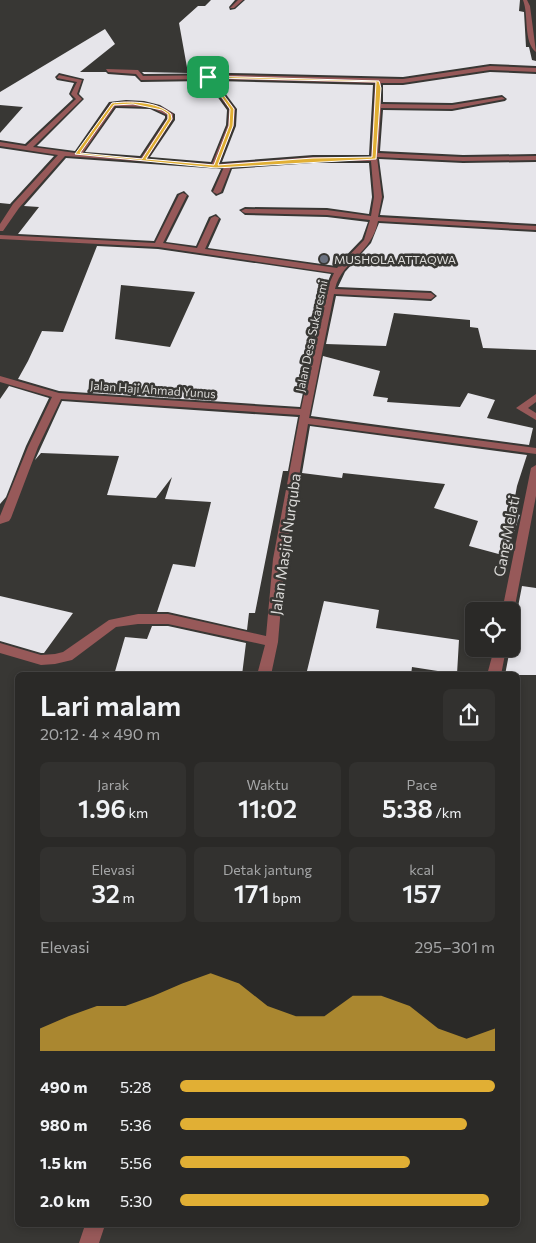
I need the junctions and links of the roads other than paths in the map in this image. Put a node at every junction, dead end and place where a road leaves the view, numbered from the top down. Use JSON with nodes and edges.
{"nodes":[{"id":1,"x":241,"y":0,"type":"edge"},
{"id":2,"x":525,"y":0,"type":"edge"},
{"id":3,"x":232,"y":7,"type":"dead end"},
{"id":4,"x":534,"y":44,"type":"edge"},
{"id":5,"x":536,"y":50,"type":"edge"},
{"id":6,"x":108,"y":70,"type":"dead end"},
{"id":7,"x":536,"y":70,"type":"edge"},
{"id":8,"x":59,"y":77,"type":"dead end"},
{"id":9,"x":208,"y":77,"type":"junction"},
{"id":10,"x":378,"y":81,"type":"junction"},
{"id":11,"x":502,"y":99,"type":"dead end"},
{"id":12,"x":377,"y":106,"type":"junction"},
{"id":13,"x":0,"y":144,"type":"edge"},
{"id":14,"x":27,"y":149,"type":"junction"},
{"id":15,"x":64,"y":154,"type":"junction"},
{"id":16,"x":78,"y":154,"type":"junction"},
{"id":17,"x":375,"y":157,"type":"junction"},
{"id":18,"x":536,"y":158,"type":"edge"},
{"id":19,"x":143,"y":160,"type":"junction"},
{"id":20,"x":216,"y":166,"type":"junction"},
{"id":21,"x":228,"y":166,"type":"junction"},
{"id":22,"x":217,"y":192,"type":"dead end"},
{"id":23,"x":183,"y":195,"type":"dead end"},
{"id":24,"x":245,"y":211,"type":"dead end"},
{"id":25,"x":215,"y":218,"type":"dead end"},
{"id":26,"x":375,"y":219,"type":"junction"},
{"id":27,"x":536,"y":228,"type":"edge"},
{"id":28,"x":0,"y":229,"type":"edge"},
{"id":29,"x":0,"y":237,"type":"edge"},
{"id":30,"x":158,"y":245,"type":"junction"},
{"id":31,"x":200,"y":251,"type":"junction"},
{"id":32,"x":338,"y":271,"type":"junction"},
{"id":33,"x":330,"y":291,"type":"junction"},
{"id":34,"x":431,"y":296,"type":"dead end"},
{"id":35,"x":0,"y":379,"type":"edge"},
{"id":36,"x":58,"y":396,"type":"junction"},
{"id":37,"x":536,"y":397,"type":"edge"},
{"id":38,"x":305,"y":416,"type":"junction"},
{"id":39,"x":536,"y":417,"type":"edge"},
{"id":40,"x":536,"y":451,"type":"edge"},
{"id":41,"x":536,"y":468,"type":"edge"},
{"id":42,"x":0,"y":520,"type":"edge"},
{"id":43,"x":510,"y":602,"type":"edge"},
{"id":44,"x":272,"y":642,"type":"junction"},
{"id":45,"x":0,"y":648,"type":"edge"},
{"id":46,"x":498,"y":657,"type":"edge"},
{"id":47,"x":265,"y":672,"type":"edge"},
{"id":48,"x":495,"y":672,"type":"edge"},
{"id":49,"x":94,"y":1227,"type":"edge"},
{"id":50,"x":89,"y":1243,"type":"edge"}],
"edges":[{"from":1,"to":3,"type":"street"},
{"from":2,"to":4,"type":"street"},
{"from":4,"to":5,"type":"street"},
{"from":6,"to":9,"type":"street"},
{"from":7,"to":10,"type":"street"},
{"from":8,"to":14,"type":"street"},
{"from":9,"to":10,"type":"street"},
{"from":9,"to":20,"type":"street"},
{"from":10,"to":12,"type":"street","name":"Jalan Desa Sukaresmi"},
{"from":11,"to":12,"type":"street"},
{"from":12,"to":17,"type":"street","name":"Jalan Desa Sukaresmi"},
{"from":13,"to":14,"type":"street"},
{"from":14,"to":15,"type":"street"},
{"from":15,"to":16,"type":"street"},
{"from":15,"to":28,"type":"street"},
{"from":16,"to":19,"type":"street"},
{"from":16,"to":19,"type":"street"},
{"from":17,"to":18,"type":"street"},
{"from":17,"to":21,"type":"street"},
{"from":17,"to":26,"type":"street","name":"Jalan Desa Sukaresmi"},
{"from":19,"to":20,"type":"street"},
{"from":20,"to":21,"type":"street"},
{"from":21,"to":22,"type":"street"},
{"from":23,"to":30,"type":"street"},
{"from":24,"to":26,"type":"street"},
{"from":25,"to":31,"type":"street"},
{"from":26,"to":27,"type":"street"},
{"from":26,"to":32,"type":"street","name":"Jalan Desa Sukaresmi"},
{"from":29,"to":30,"type":"street"},
{"from":30,"to":31,"type":"street"},
{"from":31,"to":32,"type":"street"},
{"from":32,"to":33,"type":"street","name":"Jalan Desa Sukaresmi"},
{"from":33,"to":34,"type":"street"},
{"from":33,"to":38,"type":"street","name":"Jalan Desa Sukaresmi"},
{"from":35,"to":36,"type":"street","name":"Jalan Haji Ahmad Yunus"},
{"from":36,"to":38,"type":"street","name":"Jalan Haji Ahmad Yunus"},
{"from":36,"to":42,"type":"street"},
{"from":37,"to":39,"type":"street"},
{"from":38,"to":40,"type":"street","name":"Jalan Haji Ahmad Yunus"},
{"from":38,"to":44,"type":"street","name":"Jalan Masjid Nurquba"},
{"from":41,"to":43,"type":"street","name":"Gang Melati"},
{"from":44,"to":45,"type":"street"},
{"from":44,"to":47,"type":"street","name":"Jalan Masjid Nurquba"},
{"from":46,"to":48,"type":"street"},
{"from":49,"to":50,"type":"street"}]}
